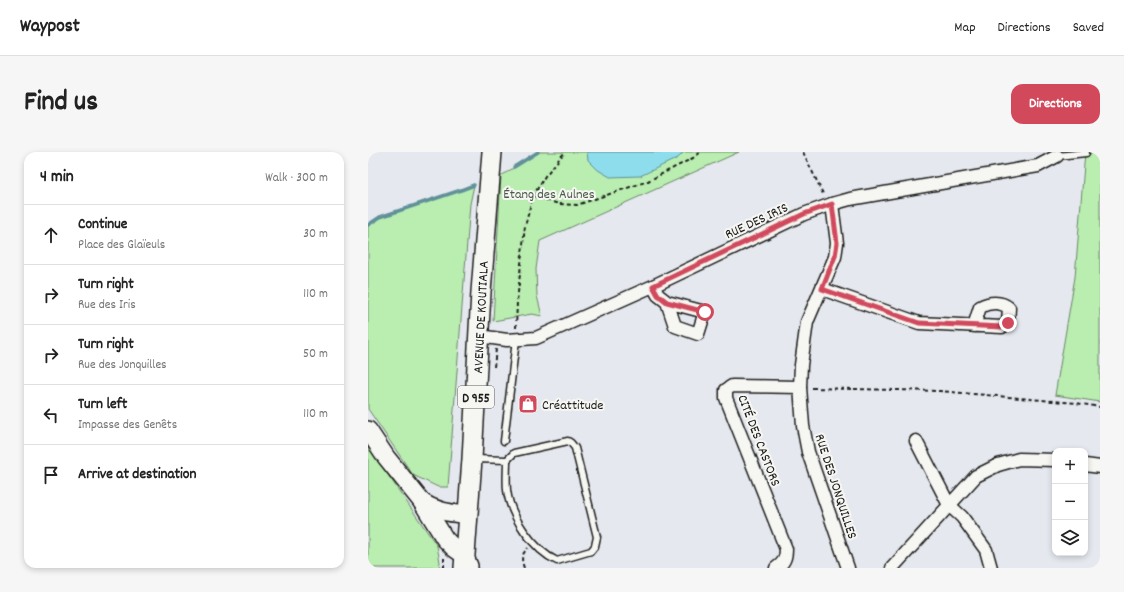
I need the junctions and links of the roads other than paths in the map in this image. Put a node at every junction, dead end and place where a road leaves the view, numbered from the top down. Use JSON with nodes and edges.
{"nodes":[{"id":1,"x":492,"y":152,"type":"edge"},
{"id":2,"x":1086,"y":153,"type":"edge"},
{"id":3,"x":1057,"y":156,"type":"joint"},
{"id":4,"x":832,"y":204,"type":"junction"},
{"id":5,"x":653,"y":286,"type":"junction"},
{"id":6,"x":822,"y":289,"type":"junction"},
{"id":7,"x":667,"y":302,"type":"dead end"},
{"id":8,"x":974,"y":326,"type":"dead end"},
{"id":9,"x":479,"y":336,"type":"junction"},
{"id":10,"x":516,"y":340,"type":"junction"},
{"id":11,"x":800,"y":387,"type":"junction"},
{"id":12,"x":368,"y":430,"type":"edge"},
{"id":13,"x":504,"y":441,"type":"dead end"},
{"id":14,"x":916,"y":441,"type":"dead end"},
{"id":15,"x":472,"y":458,"type":"junction"},
{"id":16,"x":507,"y":460,"type":"junction"},
{"id":17,"x":1052,"y":460,"type":"edge"},
{"id":18,"x":1088,"y":465,"type":"edge"},
{"id":19,"x":1100,"y":467,"type":"edge"},
{"id":20,"x":422,"y":502,"type":"junction"},
{"id":21,"x":949,"y":504,"type":"junction"},
{"id":22,"x":468,"y":515,"type":"junction"},
{"id":23,"x":464,"y":565,"type":"edge"},
{"id":24,"x":776,"y":568,"type":"edge"},
{"id":25,"x":848,"y":568,"type":"edge"},
{"id":26,"x":892,"y":568,"type":"edge"},
{"id":27,"x":991,"y":568,"type":"edge"}],
"edges":[{"from":1,"to":9,"type":"main road","name":"AVENUE DE KOUTIALA","number":"D 955"},
{"from":2,"to":3,"type":"lane"},
{"from":3,"to":4,"type":"street","name":"RUE DES IRIS"},
{"from":4,"to":5,"type":"street","name":"RUE DES IRIS"},
{"from":4,"to":6,"type":"street","name":"RUE DES JONQUILLES"},
{"from":5,"to":7,"type":"street"},
{"from":5,"to":10,"type":"street","name":"RUE DES IRIS"},
{"from":6,"to":8,"type":"street"},
{"from":6,"to":11,"type":"street","name":"RUE DES JONQUILLES"},
{"from":9,"to":10,"type":"street","name":"RUE DES IRIS"},
{"from":9,"to":15,"type":"main road","name":"AVENUE DE KOUTIALA","number":"D 955"},
{"from":10,"to":13,"type":"lane"},
{"from":11,"to":24,"type":"street","name":"CITÉ DES CASTORS"},
{"from":11,"to":25,"type":"street","name":"RUE DES JONQUILLES"},
{"from":12,"to":20,"type":"street"},
{"from":14,"to":21,"type":"street"},
{"from":15,"to":16,"type":"lane"},
{"from":15,"to":22,"type":"main road","name":"AVENUE DE KOUTIALA","number":"D 955"},
{"from":16,"to":16,"type":"lane"},
{"from":17,"to":21,"type":"street"},
{"from":18,"to":19,"type":"street"},
{"from":20,"to":22,"type":"street"},
{"from":20,"to":23,"type":"street"},
{"from":21,"to":26,"type":"street"},
{"from":21,"to":27,"type":"street"},
{"from":22,"to":23,"type":"main road","name":"AVENUE DE KOUTIALA","number":"D 955"}]}
